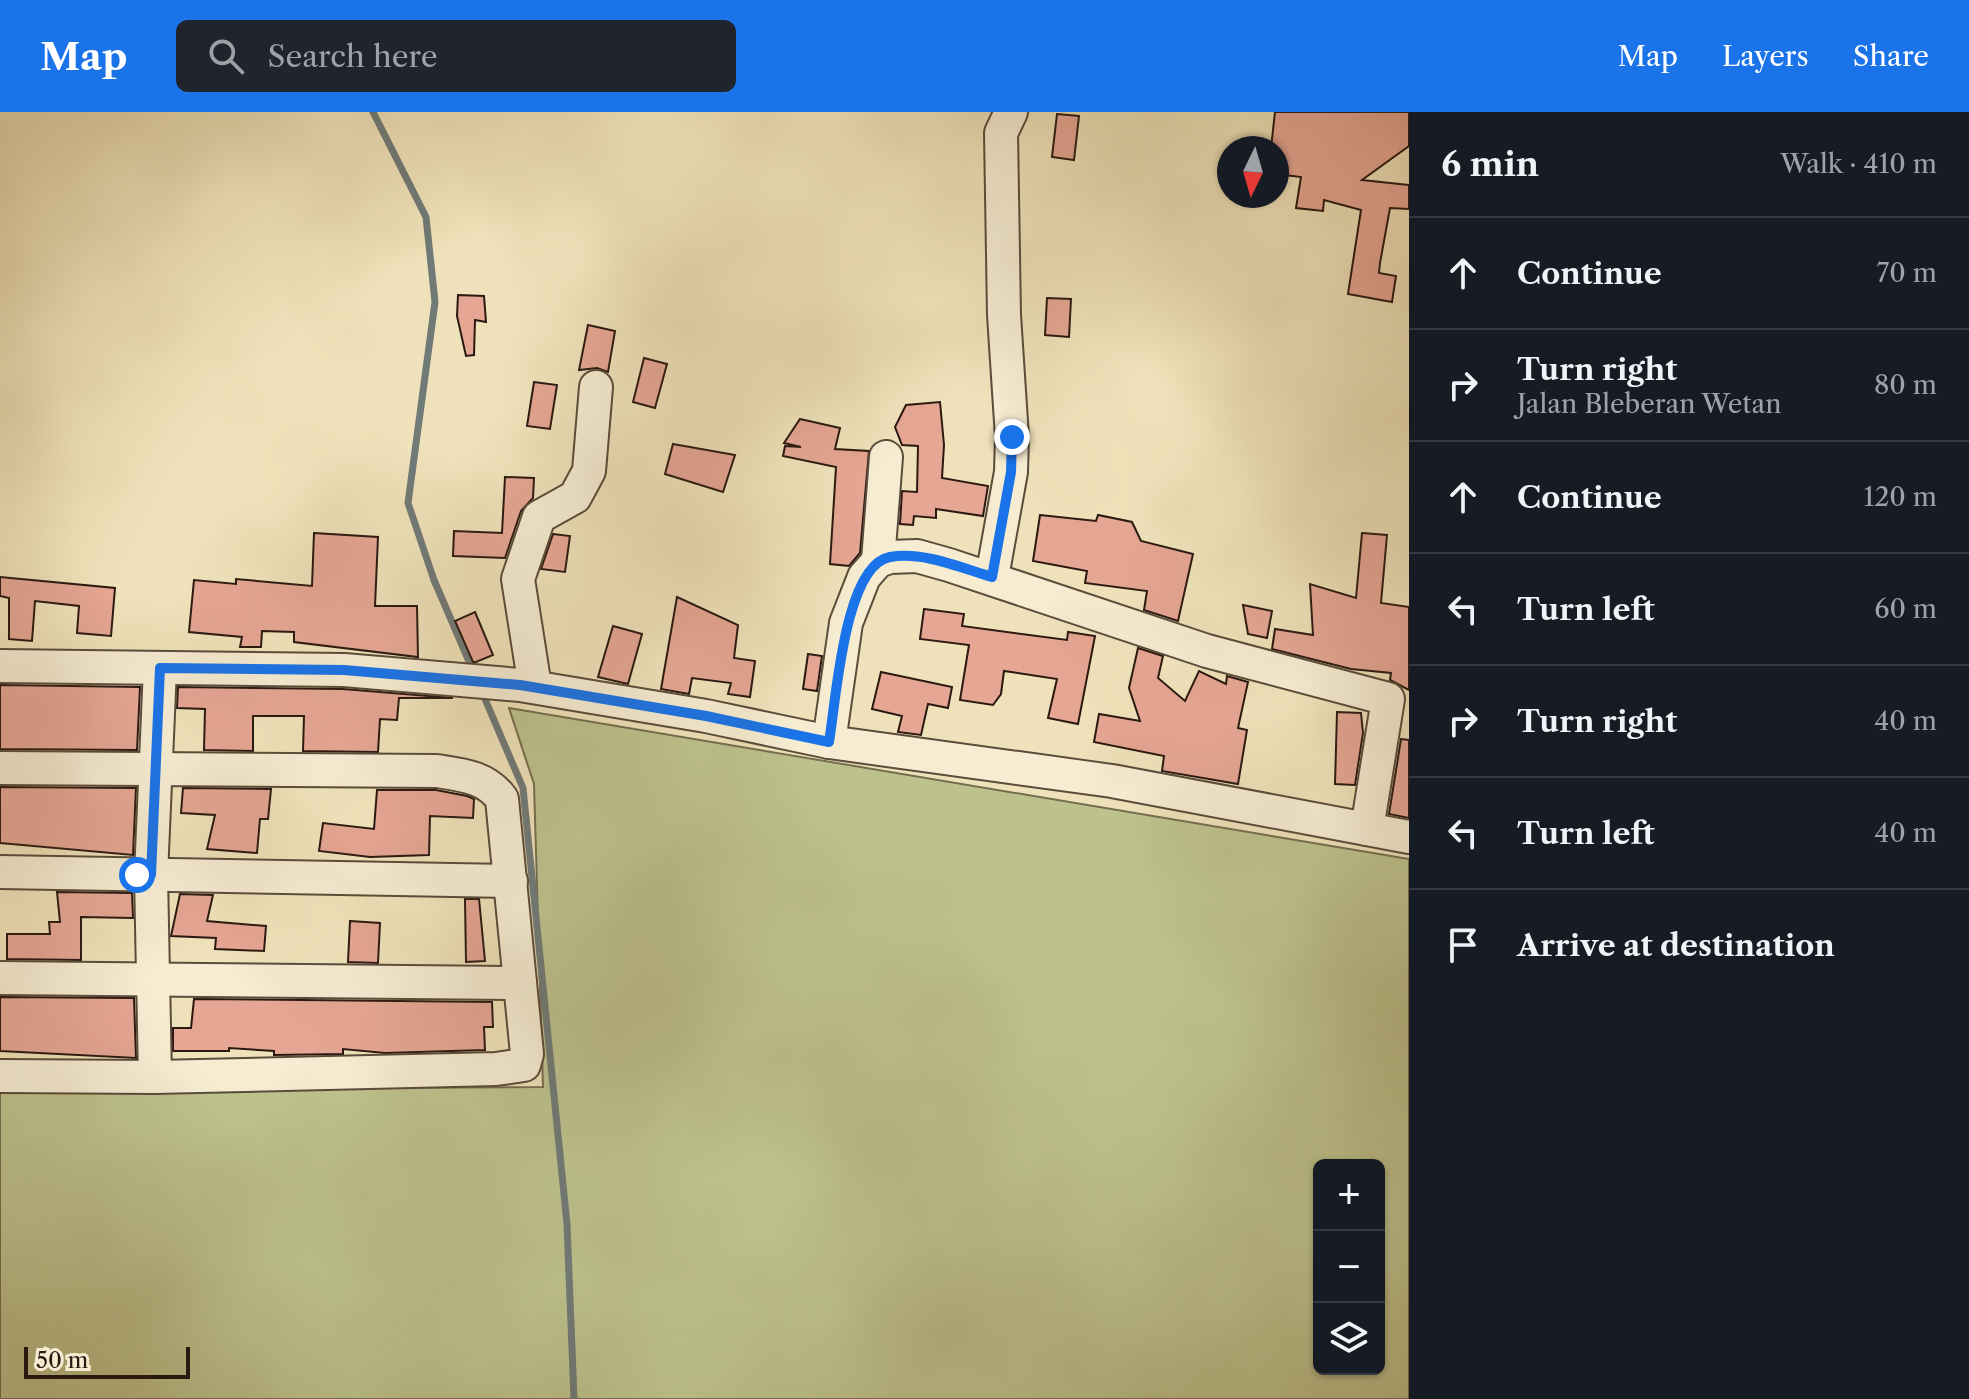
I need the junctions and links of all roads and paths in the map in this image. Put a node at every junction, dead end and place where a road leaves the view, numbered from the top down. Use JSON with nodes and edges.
{"nodes":[{"id":1,"x":1011,"y":112,"type":"edge"},
{"id":2,"x":596,"y":387,"type":"dead end"},
{"id":3,"x":886,"y":457,"type":"dead end"},
{"id":4,"x":878,"y":561,"type":"junction"},
{"id":5,"x":992,"y":577,"type":"junction"},
{"id":6,"x":0,"y":666,"type":"edge"},
{"id":7,"x":160,"y":668,"type":"junction"},
{"id":8,"x":528,"y":686,"type":"junction"},
{"id":9,"x":1399,"y":699,"type":"edge"},
{"id":10,"x":829,"y":742,"type":"junction"},
{"id":11,"x":0,"y":768,"type":"edge"},
{"id":12,"x":157,"y":770,"type":"junction"},
{"id":13,"x":1367,"y":829,"type":"junction"},
{"id":14,"x":1409,"y":837,"type":"edge"},
{"id":15,"x":0,"y":872,"type":"edge"},
{"id":16,"x":151,"y":875,"type":"junction"},
{"id":17,"x":511,"y":881,"type":"junction"},
{"id":18,"x":0,"y":978,"type":"edge"},
{"id":19,"x":153,"y":979,"type":"junction"},
{"id":20,"x":520,"y":983,"type":"junction"},
{"id":21,"x":0,"y":1076,"type":"edge"},
{"id":22,"x":155,"y":1077,"type":"junction"}],
"edges":[{"from":1,"to":5,"type":"street"},
{"from":2,"to":8,"type":"street"},
{"from":3,"to":4,"type":"street"},
{"from":4,"to":5,"type":"street"},
{"from":4,"to":10,"type":"street"},
{"from":5,"to":9,"type":"street"},
{"from":6,"to":7,"type":"street"},
{"from":7,"to":8,"type":"street"},
{"from":7,"to":12,"type":"street"},
{"from":8,"to":10,"type":"street"},
{"from":9,"to":13,"type":"street"},
{"from":10,"to":13,"type":"street"},
{"from":11,"to":12,"type":"street"},
{"from":12,"to":16,"type":"street"},
{"from":12,"to":17,"type":"street"},
{"from":13,"to":14,"type":"street"},
{"from":15,"to":16,"type":"street"},
{"from":16,"to":17,"type":"street"},
{"from":16,"to":19,"type":"street"},
{"from":17,"to":20,"type":"street"},
{"from":18,"to":19,"type":"street"},
{"from":19,"to":20,"type":"street"},
{"from":19,"to":22,"type":"street"},
{"from":20,"to":22,"type":"street"},
{"from":21,"to":22,"type":"street"}]}
